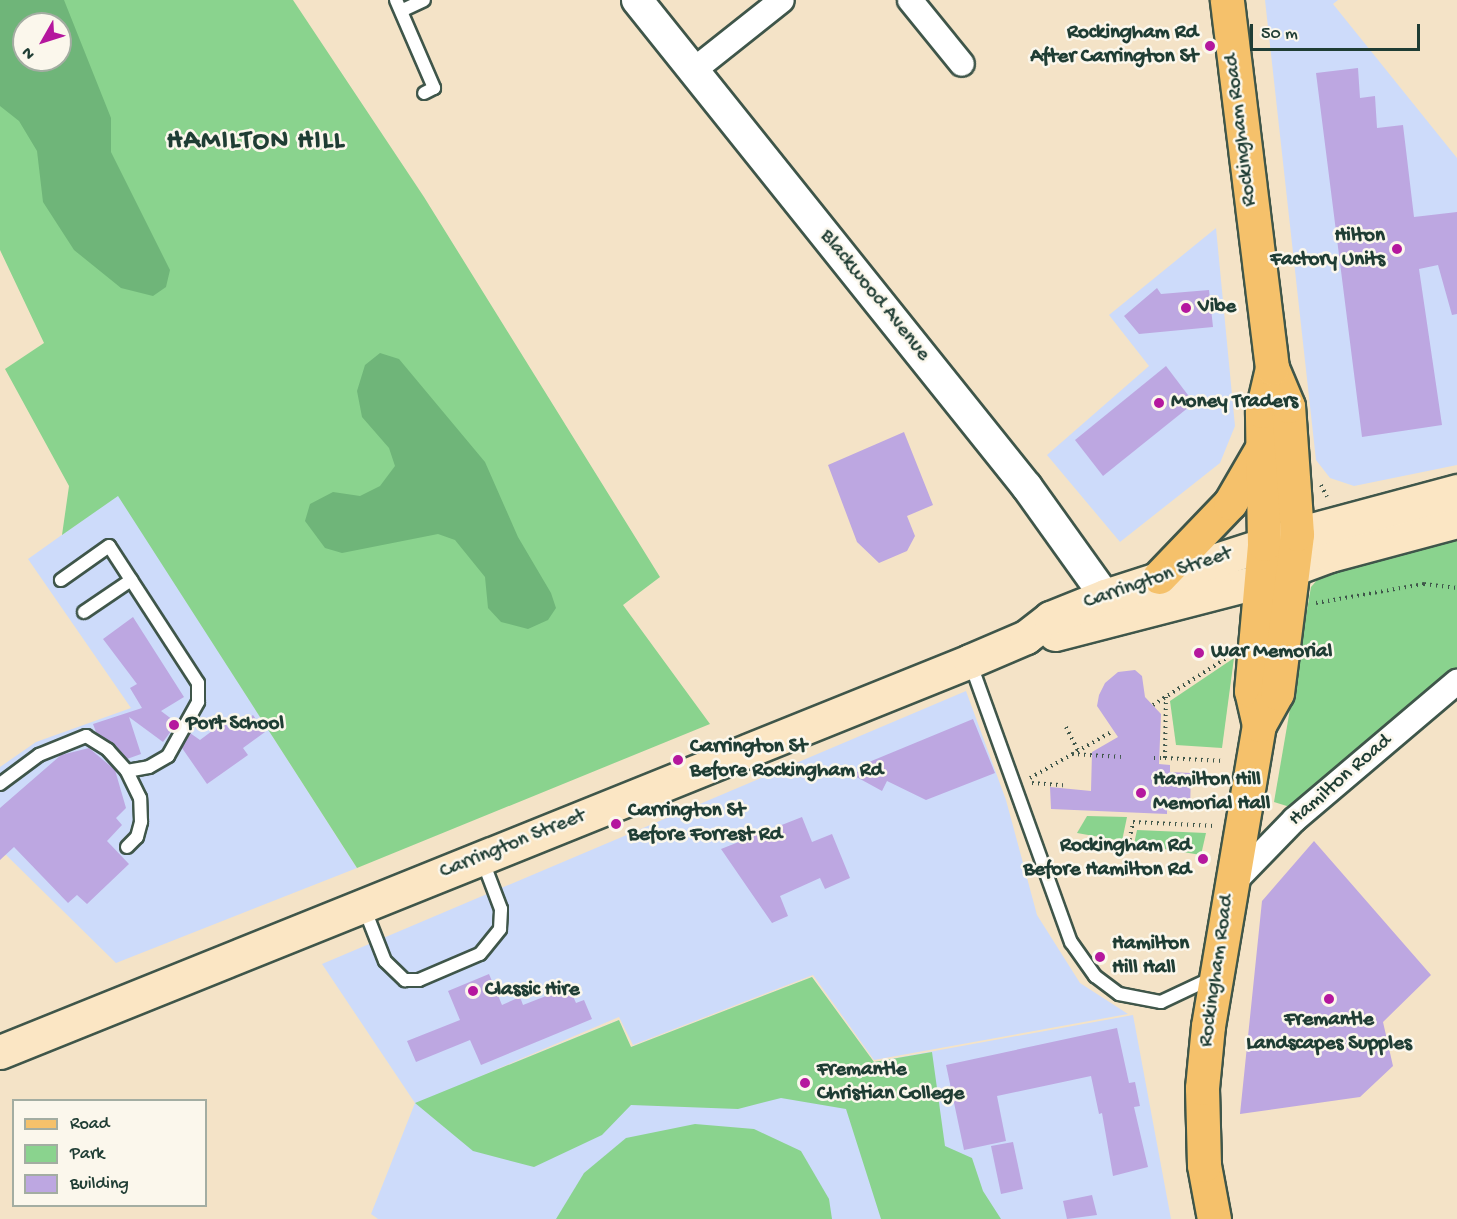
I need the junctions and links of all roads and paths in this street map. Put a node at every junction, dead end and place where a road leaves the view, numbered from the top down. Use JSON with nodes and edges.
{"nodes":[{"id":1,"x":424,"y":0,"type":"edge"},
{"id":2,"x":637,"y":0,"type":"edge"},
{"id":3,"x":782,"y":0,"type":"edge"},
{"id":4,"x":910,"y":0,"type":"edge"},
{"id":5,"x":1227,"y":0,"type":"edge"},
{"id":6,"x":399,"y":5,"type":"edge"},
{"id":7,"x":962,"y":64,"type":"dead end"},
{"id":8,"x":694,"y":70,"type":"junction"},
{"id":9,"x":424,"y":93,"type":"dead end"},
{"id":10,"x":1272,"y":368,"type":"junction"},
{"id":11,"x":1263,"y":446,"type":"junction"},
{"id":12,"x":1457,"y":491,"type":"edge"},
{"id":13,"x":1457,"y":521,"type":"edge"},
{"id":14,"x":1296,"y":534,"type":"junction"},
{"id":15,"x":1264,"y":544,"type":"junction"},
{"id":16,"x":1294,"y":569,"type":"junction"},
{"id":17,"x":1160,"y":577,"type":"junction"},
{"id":18,"x":62,"y":579,"type":"dead end"},
{"id":19,"x":131,"y":580,"type":"junction"},
{"id":20,"x":1260,"y":581,"type":"junction"},
{"id":21,"x":1457,"y":588,"type":"edge"},
{"id":22,"x":1105,"y":596,"type":"junction"},
{"id":23,"x":1321,"y":603,"type":"dead end"},
{"id":24,"x":84,"y":612,"type":"dead end"},
{"id":25,"x":1026,"y":636,"type":"junction"},
{"id":26,"x":1232,"y":655,"type":"dead end"},
{"id":27,"x":970,"y":661,"type":"junction"},
{"id":28,"x":1457,"y":682,"type":"edge"},
{"id":29,"x":1166,"y":697,"type":"junction"},
{"id":30,"x":1153,"y":705,"type":"dead end"},
{"id":31,"x":1259,"y":725,"type":"junction"},
{"id":32,"x":1066,"y":727,"type":"dead end"},
{"id":33,"x":1113,"y":731,"type":"dead end"},
{"id":34,"x":1078,"y":751,"type":"junction"},
{"id":35,"x":1071,"y":754,"type":"junction"},
{"id":36,"x":1121,"y":757,"type":"dead end"},
{"id":37,"x":1154,"y":758,"type":"dead end"},
{"id":38,"x":1165,"y":758,"type":"junction"},
{"id":39,"x":1223,"y":761,"type":"dead end"},
{"id":40,"x":127,"y":771,"type":"junction"},
{"id":41,"x":0,"y":784,"type":"edge"},
{"id":42,"x":1063,"y":786,"type":"dead end"},
{"id":43,"x":1214,"y":826,"type":"dead end"},
{"id":44,"x":127,"y":847,"type":"dead end"},
{"id":45,"x":1127,"y":851,"type":"dead end"},
{"id":46,"x":482,"y":858,"type":"junction"},
{"id":47,"x":1231,"y":885,"type":"junction"},
{"id":48,"x":363,"y":905,"type":"junction"},
{"id":49,"x":1215,"y":975,"type":"junction"},
{"id":50,"x":0,"y":1052,"type":"edge"},
{"id":51,"x":1214,"y":1219,"type":"edge"}],
"edges":[{"from":1,"to":6,"type":"lane"},
{"from":2,"to":8,"type":"street","name":"Blackwood Avenue"},
{"from":3,"to":8,"type":"street"},
{"from":4,"to":7,"type":"street"},
{"from":5,"to":10,"type":"main road","name":"Rockingham Road"},
{"from":6,"to":9,"type":"lane"},
{"from":8,"to":22,"type":"street","name":"Blackwood Avenue"},
{"from":10,"to":11,"type":"main road","name":"Rockingham Road"},
{"from":10,"to":14,"type":"main road","name":"Rockingham Road"},
{"from":11,"to":15,"type":"main road","name":"Rockingham Road"},
{"from":11,"to":17,"type":"main road"},
{"from":12,"to":14,"type":"main road","name":"Carrington Street"},
{"from":13,"to":16,"type":"main road","name":"Carrington Street"},
{"from":14,"to":15,"type":"main road","name":"Carrington Street"},
{"from":14,"to":16,"type":"main road","name":"Rockingham Road"},
{"from":15,"to":17,"type":"main road","name":"Carrington Street"},
{"from":15,"to":20,"type":"main road","name":"Rockingham Road"},
{"from":16,"to":20,"type":"main road","name":"Carrington Street"},
{"from":16,"to":31,"type":"main road","name":"Rockingham Road"},
{"from":17,"to":22,"type":"main road","name":"Carrington Street"},
{"from":18,"to":19,"type":"lane"},
{"from":19,"to":24,"type":"lane"},
{"from":19,"to":40,"type":"lane"},
{"from":20,"to":25,"type":"main road","name":"Carrington Street"},
{"from":20,"to":31,"type":"main road","name":"Rockingham Road"},
{"from":21,"to":23,"type":"path"},
{"from":22,"to":25,"type":"main road","name":"Carrington Street"},
{"from":25,"to":27,"type":"main road","name":"Carrington Street"},
{"from":26,"to":29,"type":"path"},
{"from":27,"to":46,"type":"main road","name":"Carrington Street"},
{"from":27,"to":49,"type":"lane"},
{"from":28,"to":47,"type":"street","name":"Hamilton Road"},
{"from":29,"to":30,"type":"path"},
{"from":29,"to":38,"type":"path"},
{"from":31,"to":47,"type":"main road","name":"Rockingham Road"},
{"from":32,"to":34,"type":"path"},
{"from":33,"to":34,"type":"path"},
{"from":34,"to":35,"type":"path"},
{"from":35,"to":36,"type":"path"},
{"from":35,"to":42,"type":"path"},
{"from":37,"to":38,"type":"path"},
{"from":38,"to":39,"type":"path"},
{"from":40,"to":41,"type":"lane"},
{"from":40,"to":44,"type":"lane"},
{"from":43,"to":45,"type":"path"},
{"from":46,"to":48,"type":"main road","name":"Carrington Street"},
{"from":46,"to":48,"type":"lane"},
{"from":47,"to":49,"type":"main road","name":"Rockingham Road"},
{"from":48,"to":50,"type":"main road","name":"Carrington Street"},
{"from":49,"to":51,"type":"main road","name":"Rockingham Road"}]}
